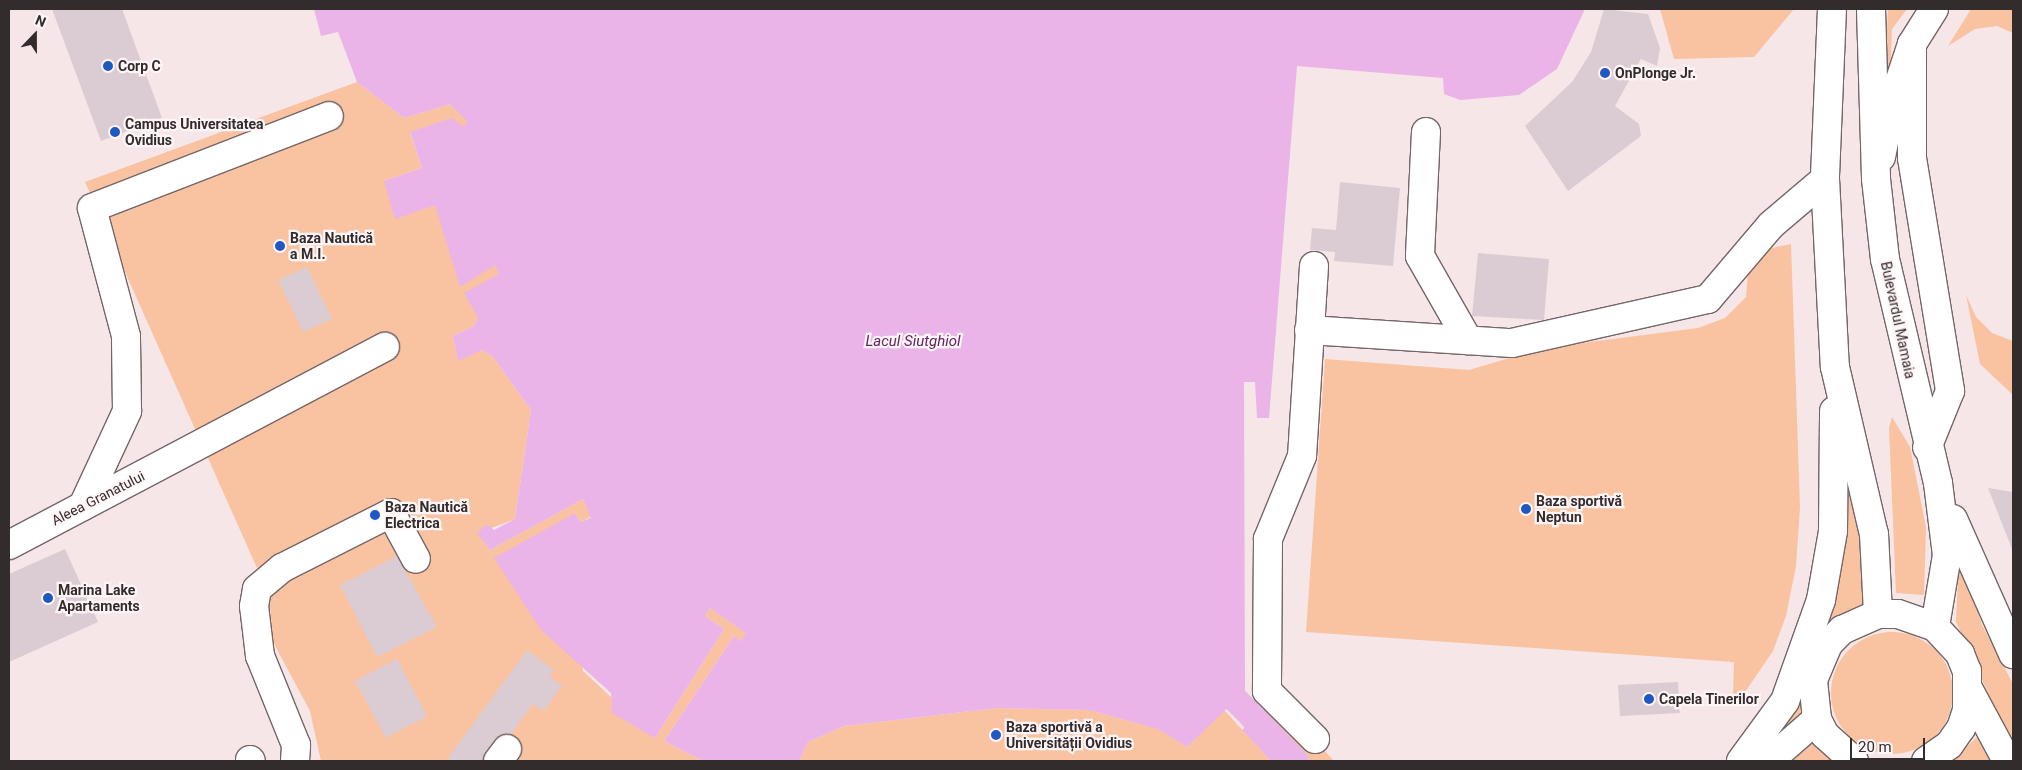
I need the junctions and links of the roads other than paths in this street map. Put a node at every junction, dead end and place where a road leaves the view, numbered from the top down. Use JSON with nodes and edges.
{"nodes":[{"id":1,"x":1832,"y":9,"type":"edge"},
{"id":2,"x":1871,"y":9,"type":"edge"},
{"id":3,"x":1934,"y":9,"type":"edge"},
{"id":4,"x":1912,"y":44,"type":"junction"},
{"id":5,"x":329,"y":116,"type":"dead end"},
{"id":6,"x":1426,"y":132,"type":"dead end"},
{"id":7,"x":1825,"y":178,"type":"junction"},
{"id":8,"x":1876,"y":178,"type":"junction"},
{"id":9,"x":1314,"y":266,"type":"dead end"},
{"id":10,"x":1309,"y":330,"type":"junction"},
{"id":11,"x":1468,"y":340,"type":"junction"},
{"id":12,"x":385,"y":347,"type":"dead end"},
{"id":13,"x":1835,"y":367,"type":"junction"},
{"id":14,"x":1927,"y":448,"type":"junction"},
{"id":15,"x":1938,"y":483,"type":"junction"},
{"id":16,"x":83,"y":506,"type":"junction"},
{"id":17,"x":9,"y":545,"type":"edge"},
{"id":18,"x":416,"y":559,"type":"dead end"},
{"id":19,"x":1878,"y":614,"type":"junction"},
{"id":20,"x":1935,"y":627,"type":"junction"},
{"id":21,"x":2013,"y":654,"type":"edge"},
{"id":22,"x":1969,"y":690,"type":"junction"},
{"id":23,"x":1817,"y":719,"type":"junction"},
{"id":24,"x":1315,"y":739,"type":"dead end"},
{"id":25,"x":295,"y":761,"type":"edge"},
{"id":26,"x":1741,"y":761,"type":"edge"},
{"id":27,"x":1769,"y":761,"type":"edge"},
{"id":28,"x":1854,"y":761,"type":"edge"},
{"id":29,"x":1926,"y":761,"type":"edge"},
{"id":30,"x":2007,"y":761,"type":"edge"}],
"edges":[{"from":1,"to":7,"type":"main road"},
{"from":2,"to":8,"type":"main road","name":"Bulevardul Mamaia"},
{"from":3,"to":4,"type":"main road"},
{"from":4,"to":8,"type":"main road"},
{"from":4,"to":14,"type":"main road"},
{"from":5,"to":16,"type":"main road"},
{"from":6,"to":11,"type":"main road"},
{"from":7,"to":11,"type":"main road"},
{"from":7,"to":13,"type":"main road"},
{"from":8,"to":14,"type":"main road","name":"Bulevardul Mamaia"},
{"from":9,"to":10,"type":"main road"},
{"from":10,"to":11,"type":"main road"},
{"from":10,"to":24,"type":"main road"},
{"from":12,"to":16,"type":"main road","name":"Aleea Granatului"},
{"from":13,"to":19,"type":"main road"},
{"from":13,"to":26,"type":"main road"},
{"from":14,"to":15,"type":"main road","name":"Bulevardul Mamaia"},
{"from":15,"to":20,"type":"main road","name":"Bulevardul Mamaia"},
{"from":15,"to":21,"type":"main road"},
{"from":16,"to":17,"type":"main road","name":"Aleea Granatului"},
{"from":18,"to":25,"type":"main road"},
{"from":19,"to":20,"type":"main road"},
{"from":19,"to":23,"type":"main road"},
{"from":20,"to":22,"type":"main road"},
{"from":22,"to":29,"type":"main road"},
{"from":22,"to":30,"type":"main road"},
{"from":23,"to":27,"type":"main road"},
{"from":23,"to":28,"type":"main road"}]}
